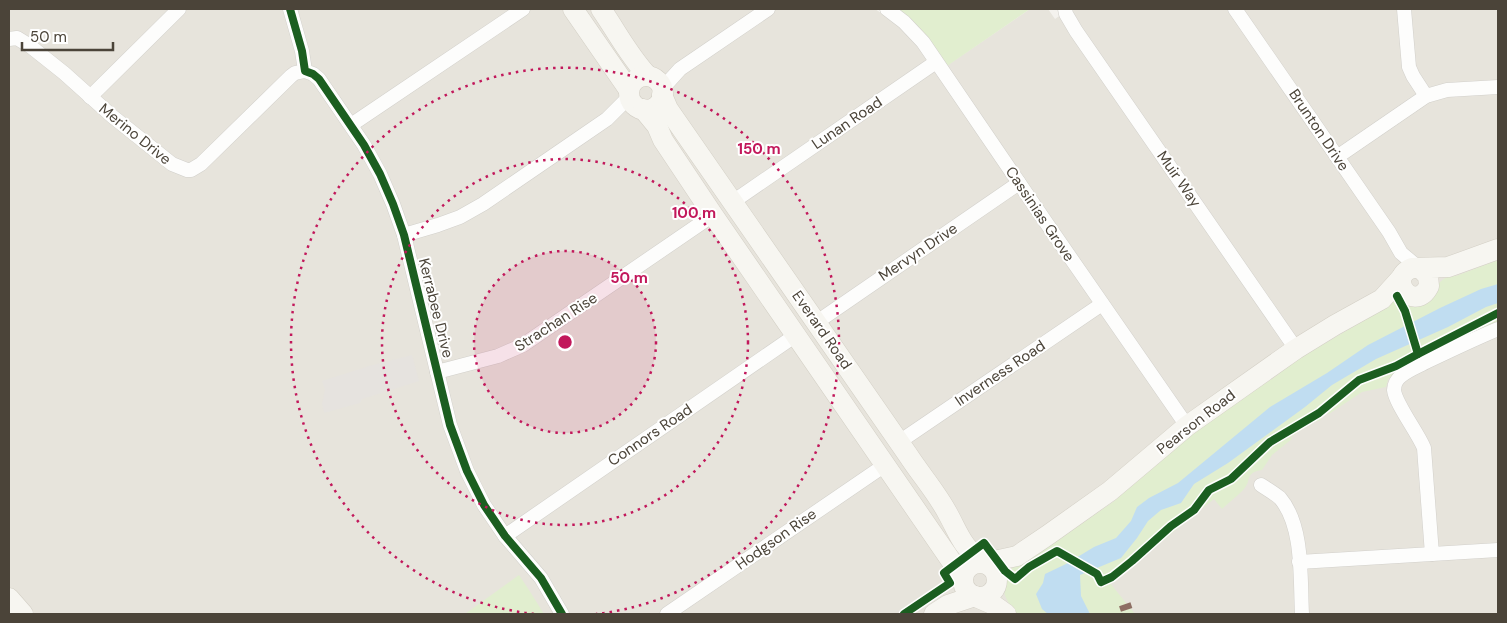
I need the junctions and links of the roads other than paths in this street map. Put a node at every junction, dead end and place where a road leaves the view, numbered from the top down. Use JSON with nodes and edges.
{"nodes":[{"id":1,"x":177,"y":9,"type":"edge"},
{"id":2,"x":290,"y":9,"type":"edge"},
{"id":3,"x":523,"y":9,"type":"edge"},
{"id":4,"x":573,"y":9,"type":"edge"},
{"id":5,"x":601,"y":9,"type":"edge"},
{"id":6,"x":768,"y":9,"type":"edge"},
{"id":7,"x":887,"y":9,"type":"edge"},
{"id":8,"x":1065,"y":9,"type":"edge"},
{"id":9,"x":1234,"y":9,"type":"edge"},
{"id":10,"x":1404,"y":9,"type":"edge"},
{"id":11,"x":9,"y":39,"type":"edge"},
{"id":12,"x":936,"y":62,"type":"junction"},
{"id":13,"x":305,"y":71,"type":"junction"},
{"id":14,"x":656,"y":85,"type":"junction"},
{"id":15,"x":1498,"y":87,"type":"edge"},
{"id":16,"x":1426,"y":96,"type":"junction"},
{"id":17,"x":90,"y":97,"type":"junction"},
{"id":18,"x":635,"y":101,"type":"junction"},
{"id":19,"x":351,"y":125,"type":"junction"},
{"id":20,"x":1337,"y":157,"type":"junction"},
{"id":21,"x":1019,"y":183,"type":"junction"},
{"id":22,"x":734,"y":201,"type":"junction"},
{"id":23,"x":713,"y":215,"type":"junction"},
{"id":24,"x":404,"y":235,"type":"junction"},
{"id":25,"x":1498,"y":249,"type":"edge"},
{"id":26,"x":774,"y":261,"type":"junction"},
{"id":27,"x":754,"y":274,"type":"junction"},
{"id":28,"x":1413,"y":280,"type":"junction"},
{"id":29,"x":1102,"y":304,"type":"junction"},
{"id":30,"x":817,"y":322,"type":"junction"},
{"id":31,"x":1498,"y":329,"type":"edge"},
{"id":32,"x":796,"y":335,"type":"junction"},
{"id":33,"x":1296,"y":349,"type":"junction"},
{"id":34,"x":437,"y":372,"type":"junction"},
{"id":35,"x":1187,"y":426,"type":"junction"},
{"id":36,"x":899,"y":442,"type":"junction"},
{"id":37,"x":885,"y":464,"type":"junction"},
{"id":38,"x":1261,"y":485,"type":"dead end"},
{"id":39,"x":505,"y":536,"type":"junction"},
{"id":40,"x":1498,"y":550,"type":"edge"},
{"id":41,"x":1432,"y":554,"type":"junction"},
{"id":42,"x":1017,"y":556,"type":"junction"},
{"id":43,"x":1300,"y":562,"type":"junction"},
{"id":44,"x":984,"y":563,"type":"junction"},
{"id":45,"x":963,"y":579,"type":"junction"},
{"id":46,"x":997,"y":582,"type":"junction"},
{"id":47,"x":975,"y":596,"type":"junction"},
{"id":48,"x":9,"y":598,"type":"edge"},
{"id":49,"x":941,"y":610,"type":"edge"},
{"id":50,"x":22,"y":614,"type":"edge"},
{"id":51,"x":562,"y":614,"type":"edge"},
{"id":52,"x":667,"y":614,"type":"edge"},
{"id":53,"x":1007,"y":614,"type":"edge"},
{"id":54,"x":1302,"y":614,"type":"edge"}],
"edges":[{"from":1,"to":17,"type":"street"},
{"from":2,"to":13,"type":"street"},
{"from":3,"to":19,"type":"street"},
{"from":4,"to":18,"type":"street","name":"Everard Road"},
{"from":5,"to":14,"type":"street","name":"Everard Road"},
{"from":6,"to":14,"type":"street"},
{"from":7,"to":12,"type":"street","name":"Cassinias Grove"},
{"from":8,"to":33,"type":"street","name":"Muir Way"},
{"from":9,"to":20,"type":"street","name":"Brunton Drive"},
{"from":10,"to":16,"type":"street"},
{"from":11,"to":17,"type":"street","name":"Merino Drive"},
{"from":12,"to":21,"type":"street","name":"Cassinias Grove"},
{"from":12,"to":22,"type":"street","name":"Lunan Road"},
{"from":13,"to":17,"type":"street","name":"Merino Drive"},
{"from":13,"to":19,"type":"street","name":"Kerrabee Drive"},
{"from":14,"to":18,"type":"street"},
{"from":14,"to":18,"type":"street"},
{"from":14,"to":22,"type":"street","name":"Everard Road"},
{"from":15,"to":16,"type":"street"},
{"from":16,"to":20,"type":"street"},
{"from":18,"to":23,"type":"street","name":"Everard Road"},
{"from":18,"to":24,"type":"street"},
{"from":19,"to":24,"type":"street","name":"Kerrabee Drive"},
{"from":20,"to":28,"type":"street","name":"Brunton Drive"},
{"from":21,"to":29,"type":"street","name":"Cassinias Grove"},
{"from":21,"to":30,"type":"street","name":"Mervyn Drive"},
{"from":22,"to":26,"type":"street","name":"Everard Road"},
{"from":23,"to":27,"type":"street","name":"Everard Road"},
{"from":23,"to":34,"type":"street","name":"Strachan Rise"},
{"from":24,"to":34,"type":"street","name":"Kerrabee Drive"},
{"from":25,"to":28,"type":"street","name":"Pearson Road"},
{"from":26,"to":27,"type":"street"},
{"from":26,"to":30,"type":"street","name":"Everard Road"},
{"from":27,"to":32,"type":"street","name":"Everard Road"},
{"from":28,"to":33,"type":"street","name":"Pearson Road"},
{"from":29,"to":35,"type":"street","name":"Cassinias Grove"},
{"from":29,"to":36,"type":"street","name":"Inverness Road"},
{"from":30,"to":36,"type":"street","name":"Everard Road"},
{"from":31,"to":41,"type":"street"},
{"from":32,"to":37,"type":"street","name":"Everard Road"},
{"from":32,"to":39,"type":"street","name":"Connors Road"},
{"from":33,"to":35,"type":"street","name":"Pearson Road"},
{"from":34,"to":39,"type":"street","name":"Kerrabee Drive"},
{"from":35,"to":42,"type":"street","name":"Pearson Road"},
{"from":36,"to":44,"type":"street","name":"Everard Road"},
{"from":37,"to":45,"type":"street","name":"Everard Road"},
{"from":37,"to":52,"type":"street","name":"Hodgson Rise"},
{"from":38,"to":43,"type":"street"},
{"from":39,"to":51,"type":"street","name":"Kerrabee Drive"},
{"from":40,"to":41,"type":"street"},
{"from":41,"to":43,"type":"street"},
{"from":42,"to":44,"type":"street","name":"Pearson Road"},
{"from":42,"to":46,"type":"street","name":"Pearson Road"},
{"from":43,"to":54,"type":"street"},
{"from":44,"to":45,"type":"street"},
{"from":44,"to":46,"type":"street"},
{"from":45,"to":47,"type":"street"},
{"from":45,"to":49,"type":"street"},
{"from":46,"to":47,"type":"street"},
{"from":46,"to":53,"type":"street"},
{"from":47,"to":49,"type":"street"},
{"from":47,"to":53,"type":"street"},
{"from":48,"to":50,"type":"street"}]}
